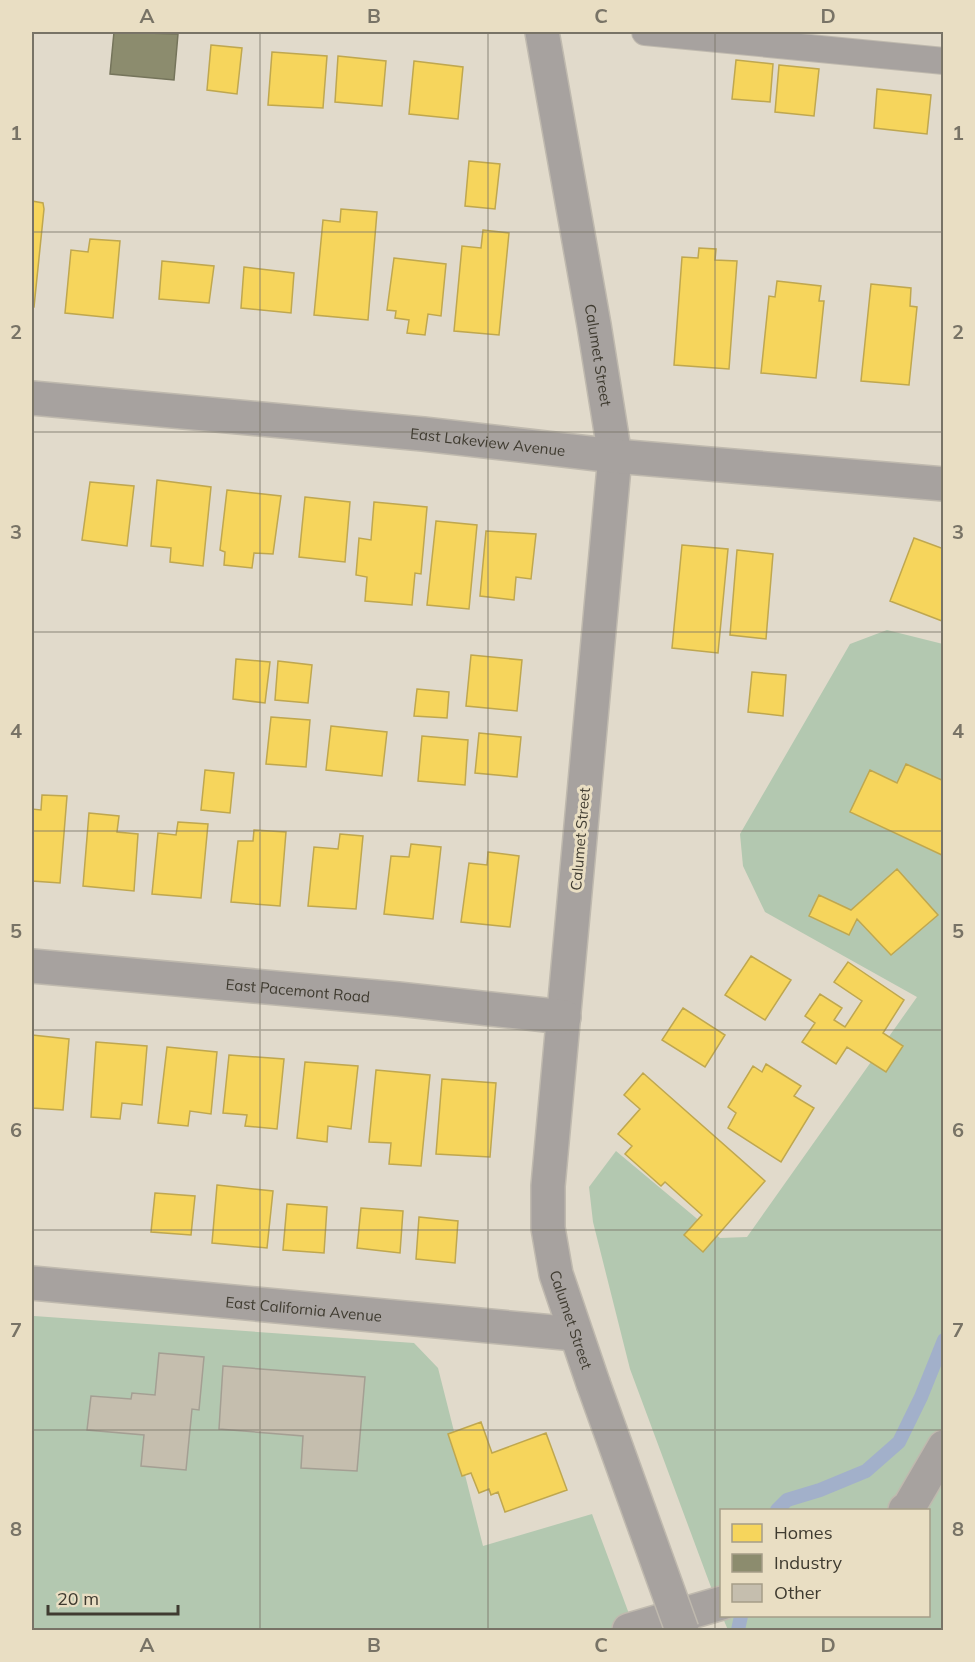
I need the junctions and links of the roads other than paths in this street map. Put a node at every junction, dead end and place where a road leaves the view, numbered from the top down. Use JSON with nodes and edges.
{"nodes":[{"id":1,"x":542,"y":32,"type":"edge"},
{"id":2,"x":645,"y":32,"type":"edge"},
{"id":3,"x":944,"y":61,"type":"edge"},
{"id":4,"x":32,"y":398,"type":"edge"},
{"id":5,"x":615,"y":456,"type":"junction"},
{"id":6,"x":944,"y":484,"type":"edge"},
{"id":7,"x":32,"y":966,"type":"edge"},
{"id":8,"x":564,"y":1017,"type":"junction"},
{"id":9,"x":32,"y":1283,"type":"edge"},
{"id":10,"x":575,"y":1334,"type":"junction"},
{"id":11,"x":944,"y":1448,"type":"edge"},
{"id":12,"x":906,"y":1509,"type":"edge"},
{"id":13,"x":720,"y":1603,"type":"edge"},
{"id":14,"x":629,"y":1630,"type":"edge"},
{"id":15,"x":682,"y":1630,"type":"edge"}],
"edges":[{"from":1,"to":5,"type":"street","name":"Calumet Street"},
{"from":2,"to":3,"type":"lane"},
{"from":4,"to":5,"type":"street","name":"East Lakeview Avenue"},
{"from":5,"to":6,"type":"street","name":"East Lakeview Avenue"},
{"from":5,"to":8,"type":"street","name":"Calumet Street"},
{"from":7,"to":8,"type":"street","name":"East Pacemont Road"},
{"from":8,"to":10,"type":"street","name":"Calumet Street"},
{"from":9,"to":10,"type":"street","name":"East California Avenue"},
{"from":10,"to":15,"type":"street","name":"Calumet Street","bridge":true},
{"from":11,"to":12,"type":"street"},
{"from":13,"to":14,"type":"street"}]}
